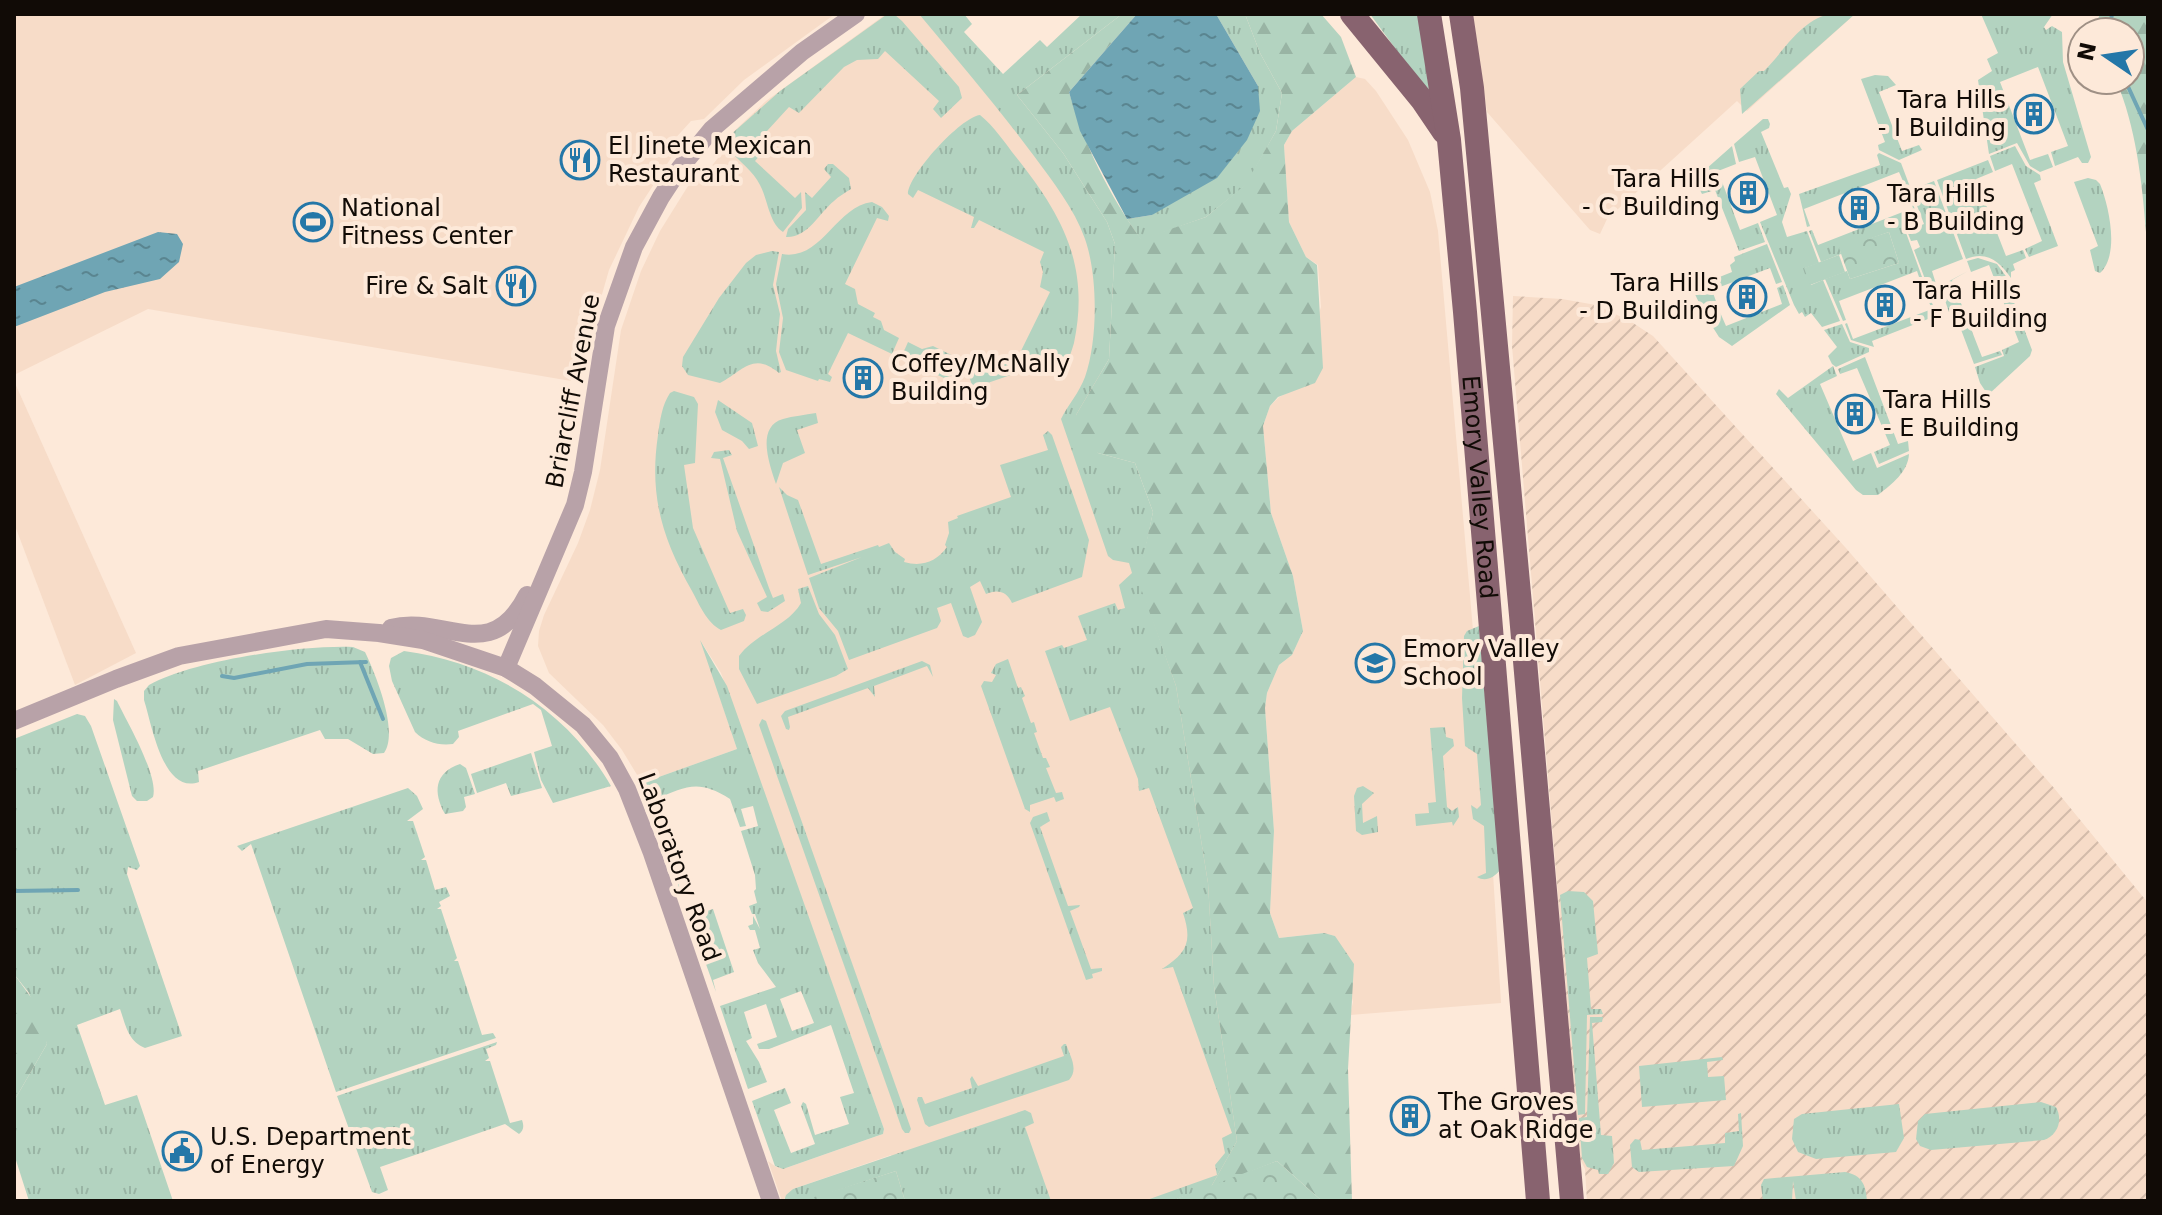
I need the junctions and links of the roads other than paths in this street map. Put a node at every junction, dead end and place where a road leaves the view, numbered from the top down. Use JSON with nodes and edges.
{"nodes":[{"id":1,"x":856,"y":14,"type":"edge"},
{"id":2,"x":1352,"y":14,"type":"edge"},
{"id":3,"x":1429,"y":14,"type":"edge"},
{"id":4,"x":1461,"y":14,"type":"edge"},
{"id":5,"x":1449,"y":140,"type":"junction"},
{"id":6,"x":568,"y":524,"type":"junction"},
{"id":7,"x":379,"y":633,"type":"junction"},
{"id":8,"x":506,"y":668,"type":"junction"},
{"id":9,"x":14,"y":721,"type":"edge"},
{"id":10,"x":1545,"y":884,"type":"junction"},
{"id":11,"x":1512,"y":887,"type":"junction"},
{"id":12,"x":771,"y":1201,"type":"edge"},
{"id":13,"x":1538,"y":1201,"type":"edge"},
{"id":14,"x":1572,"y":1201,"type":"edge"}],
"edges":[{"from":1,"to":6,"type":"street","name":"Briarcliff Avenue"},
{"from":2,"to":5,"type":"main road"},
{"from":3,"to":5,"type":"main road","name":"Emory Valley Road"},
{"from":4,"to":10,"type":"main road","name":"Emory Valley Road"},
{"from":5,"to":11,"type":"main road","name":"Emory Valley Road"},
{"from":6,"to":7,"type":"street"},
{"from":6,"to":8,"type":"street","name":"Briarcliff Avenue"},
{"from":7,"to":8,"type":"street","name":"Laboratory Road"},
{"from":7,"to":9,"type":"street","name":"Laboratory Road"},
{"from":8,"to":12,"type":"street","name":"Laboratory Road"},
{"from":10,"to":11,"type":"main road"},
{"from":10,"to":14,"type":"main road","name":"Emory Valley Road"},
{"from":11,"to":13,"type":"main road","name":"Emory Valley Road"}]}
